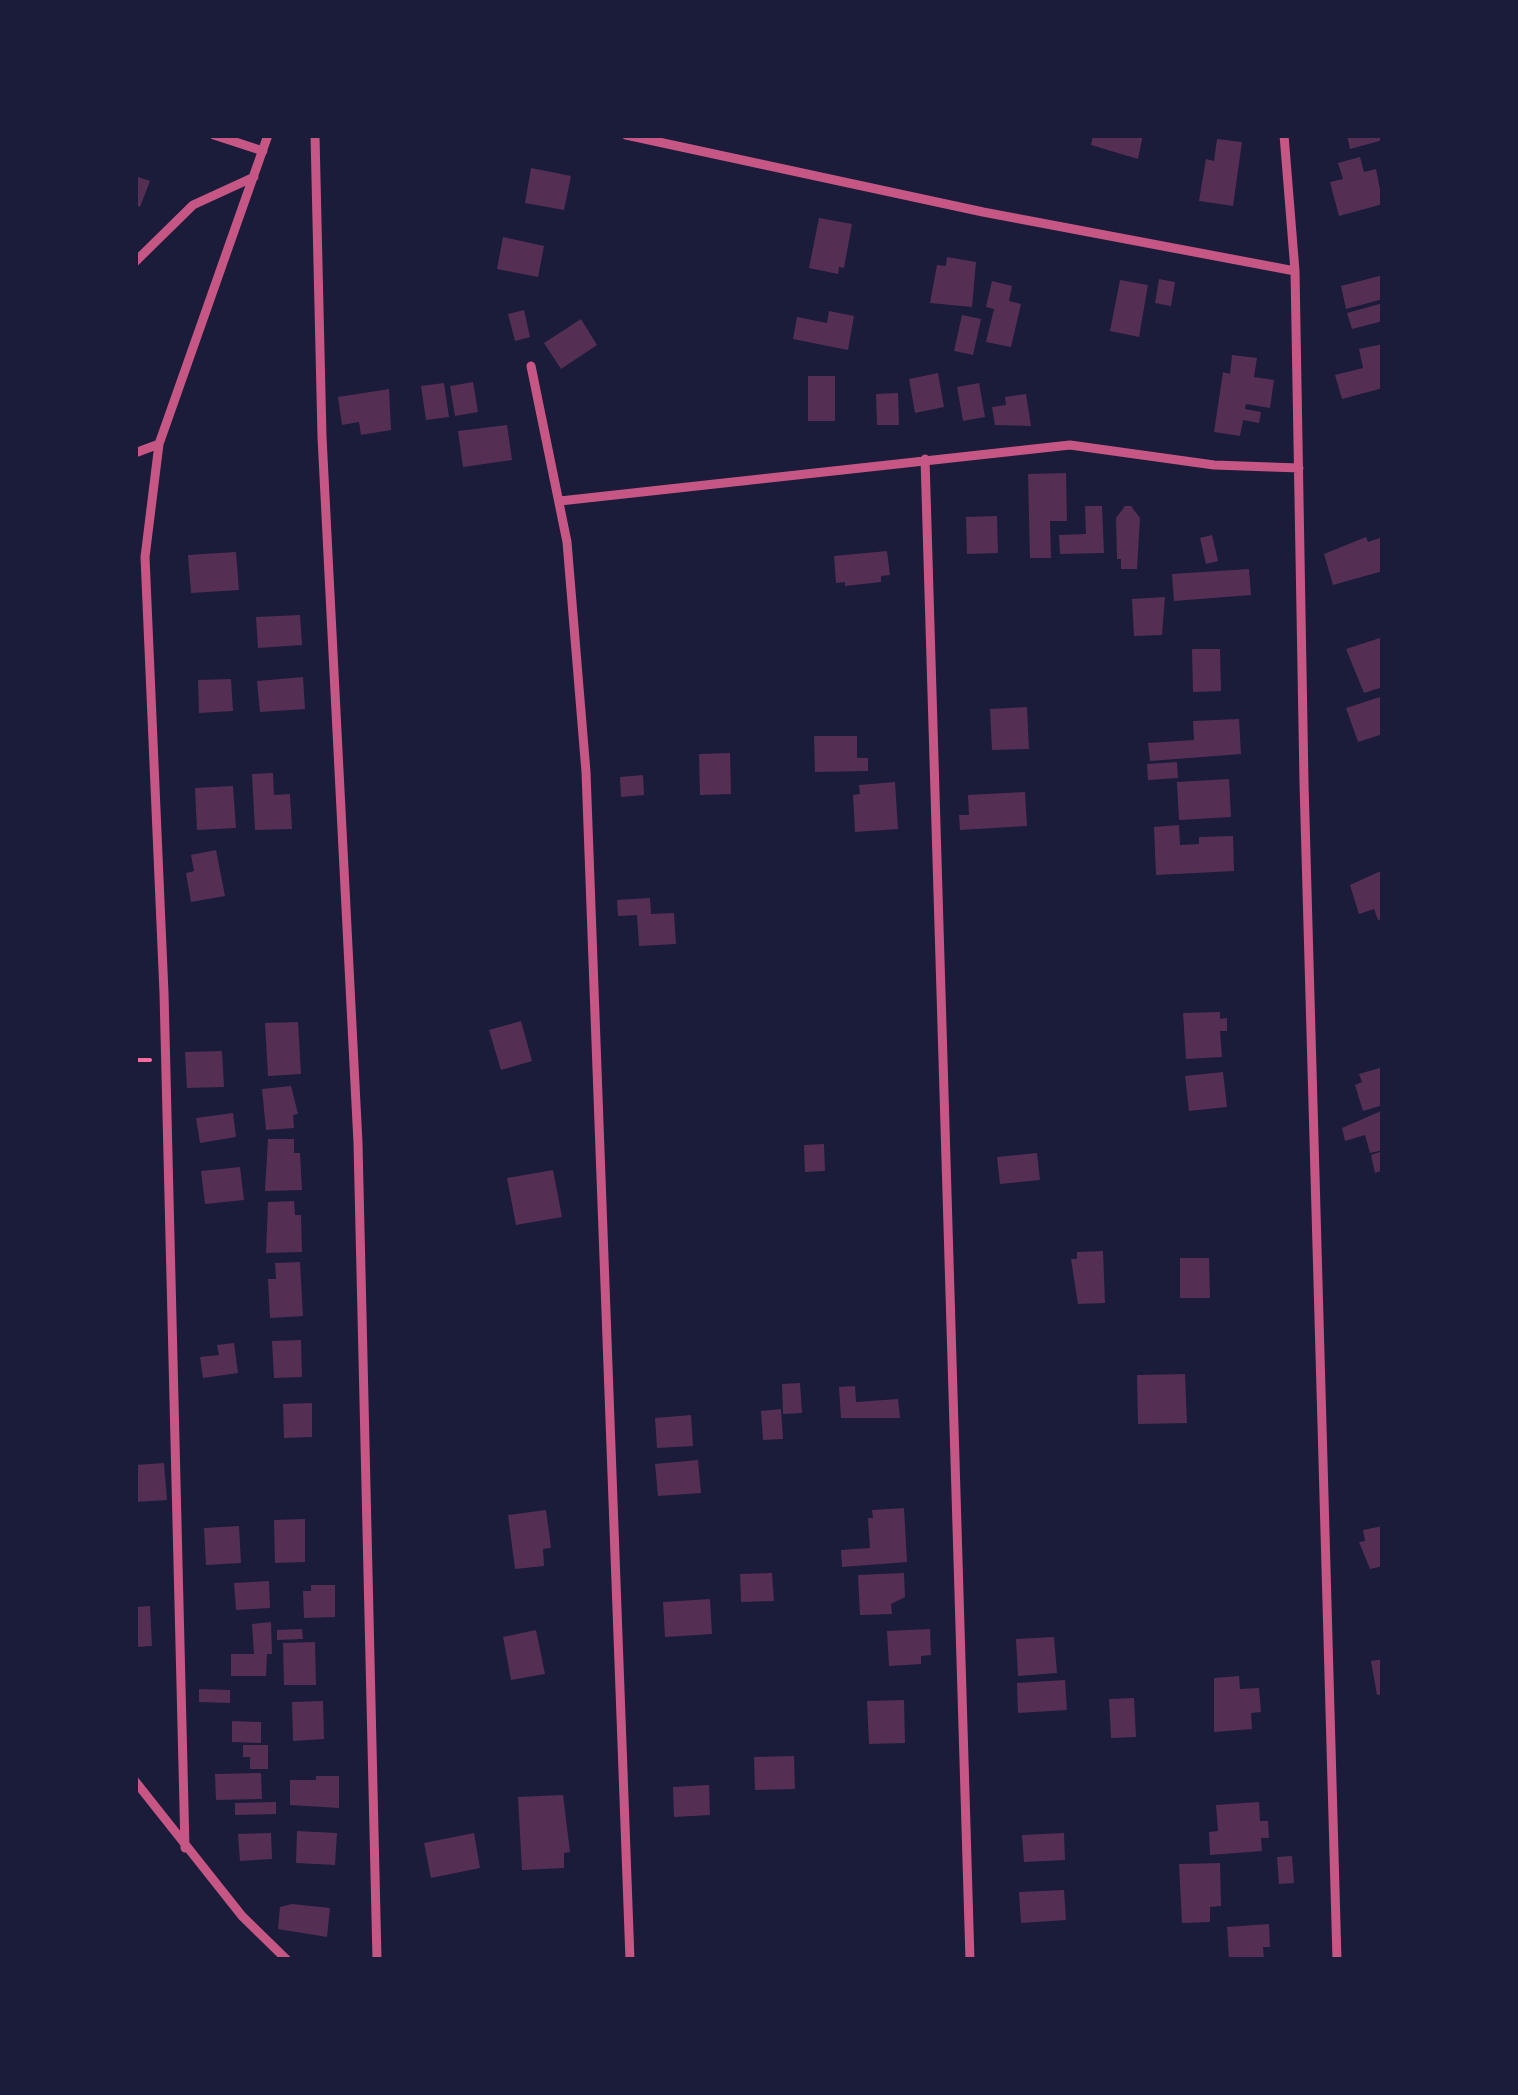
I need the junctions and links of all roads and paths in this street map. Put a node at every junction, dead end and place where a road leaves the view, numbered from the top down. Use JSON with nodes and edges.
{"nodes":[{"id":1,"x":214,"y":135,"type":"edge"},
{"id":2,"x":268,"y":135,"type":"edge"},
{"id":3,"x":315,"y":135,"type":"edge"},
{"id":4,"x":626,"y":135,"type":"edge"},
{"id":5,"x":1284,"y":135,"type":"edge"},
{"id":6,"x":263,"y":151,"type":"junction"},
{"id":7,"x":254,"y":177,"type":"junction"},
{"id":8,"x":135,"y":262,"type":"edge"},
{"id":9,"x":1295,"y":271,"type":"junction"},
{"id":10,"x":531,"y":366,"type":"dead end"},
{"id":11,"x":158,"y":444,"type":"junction"},
{"id":12,"x":135,"y":453,"type":"edge"},
{"id":13,"x":925,"y":459,"type":"junction"},
{"id":14,"x":1300,"y":468,"type":"junction"},
{"id":15,"x":560,"y":500,"type":"junction"},
{"id":16,"x":135,"y":1780,"type":"edge"},
{"id":17,"x":185,"y":1848,"type":"junction"},
{"id":18,"x":287,"y":1960,"type":"edge"},
{"id":19,"x":377,"y":1960,"type":"edge"},
{"id":20,"x":630,"y":1960,"type":"edge"},
{"id":21,"x":970,"y":1960,"type":"edge"},
{"id":22,"x":1337,"y":1960,"type":"edge"}],
"edges":[{"from":1,"to":6,"type":"street"},
{"from":2,"to":6,"type":"street"},
{"from":3,"to":19,"type":"street"},
{"from":4,"to":9,"type":"street"},
{"from":5,"to":9,"type":"street"},
{"from":6,"to":7,"type":"street"},
{"from":7,"to":8,"type":"street"},
{"from":7,"to":11,"type":"street"},
{"from":9,"to":14,"type":"street"},
{"from":10,"to":15,"type":"street"},
{"from":11,"to":12,"type":"street"},
{"from":11,"to":17,"type":"street"},
{"from":13,"to":14,"type":"street"},
{"from":13,"to":15,"type":"street"},
{"from":13,"to":21,"type":"street"},
{"from":14,"to":22,"type":"street"},
{"from":15,"to":20,"type":"street"},
{"from":16,"to":17,"type":"street"},
{"from":17,"to":18,"type":"street"}]}
